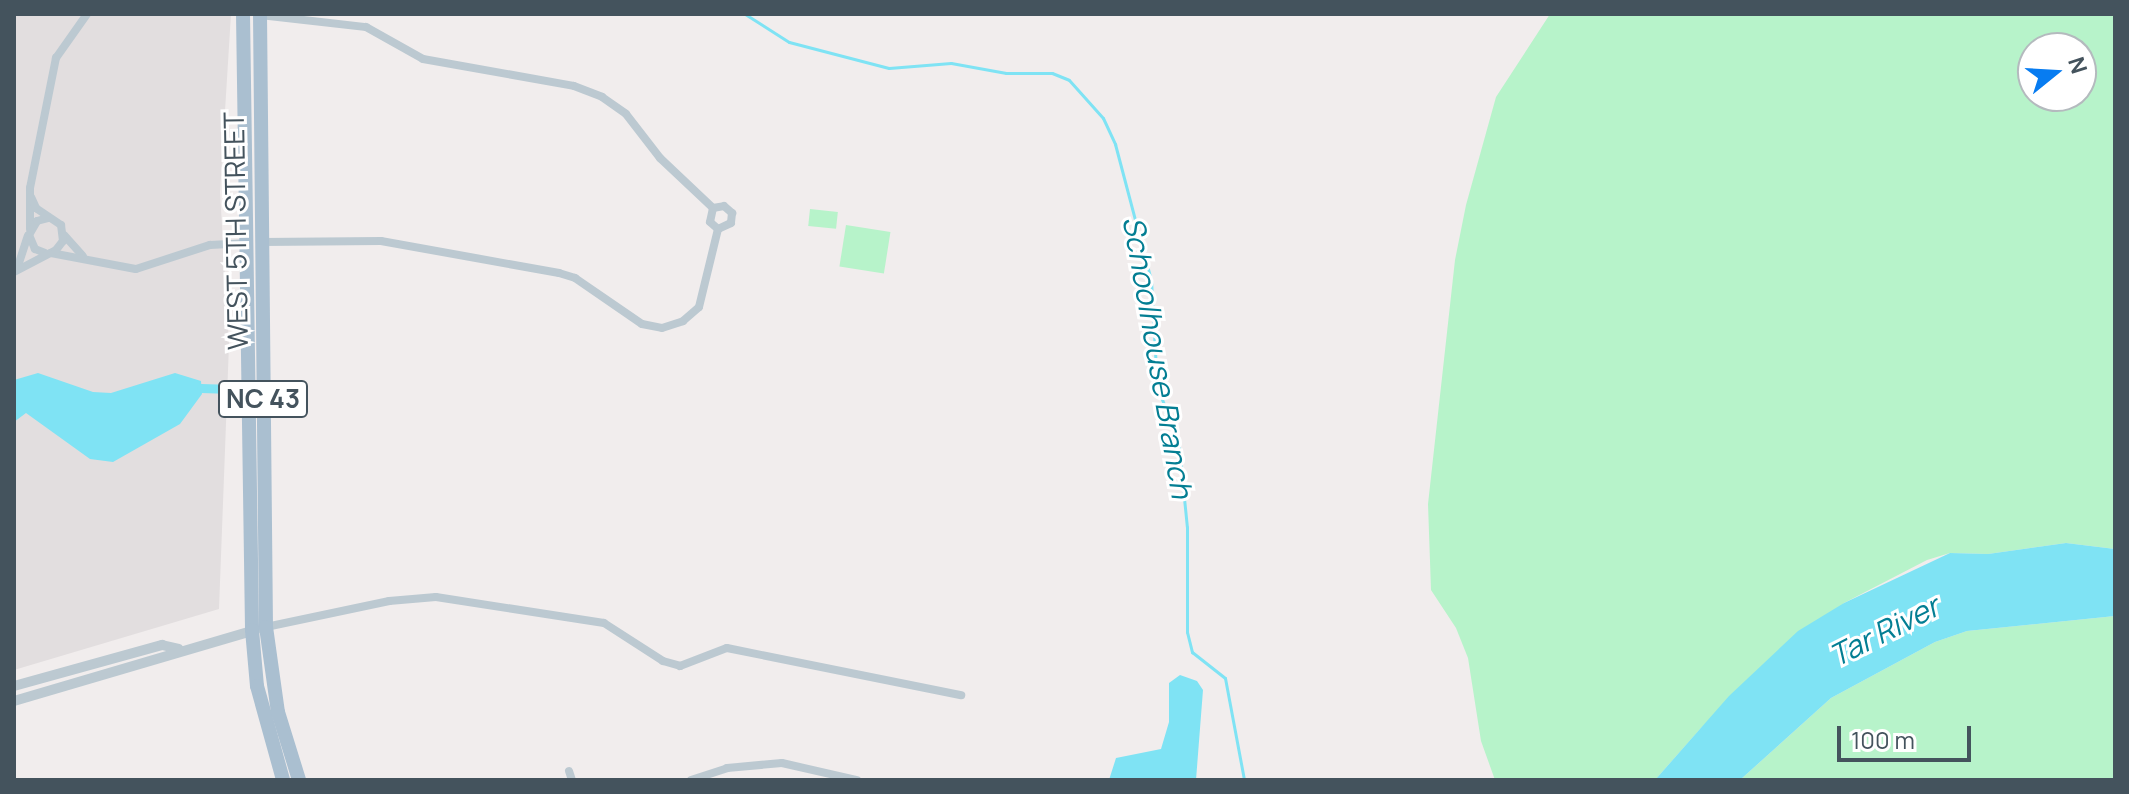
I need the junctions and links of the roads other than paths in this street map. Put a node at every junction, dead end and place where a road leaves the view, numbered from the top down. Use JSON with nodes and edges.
{"nodes":[{"id":1,"x":87,"y":14,"type":"edge"},
{"id":2,"x":243,"y":14,"type":"edge"},
{"id":3,"x":260,"y":15,"type":"edge"},
{"id":4,"x":29,"y":194,"type":"junction"},
{"id":5,"x":713,"y":208,"type":"junction"},
{"id":6,"x":48,"y":218,"type":"junction"},
{"id":7,"x":718,"y":229,"type":"junction"},
{"id":8,"x":30,"y":232,"type":"junction"},
{"id":9,"x":64,"y":235,"type":"junction"},
{"id":10,"x":252,"y":242,"type":"junction"},
{"id":11,"x":48,"y":253,"type":"junction"},
{"id":12,"x":83,"y":256,"type":"junction"},
{"id":13,"x":16,"y":271,"type":"edge"},
{"id":14,"x":259,"y":629,"type":"junction"},
{"id":15,"x":179,"y":649,"type":"junction"},
{"id":16,"x":14,"y":686,"type":"edge"},
{"id":17,"x":961,"y":695,"type":"dead end"},
{"id":18,"x":14,"y":701,"type":"edge"},
{"id":19,"x":827,"y":776,"type":"edge"},
{"id":20,"x":283,"y":780,"type":"edge"},
{"id":21,"x":299,"y":780,"type":"edge"},
{"id":22,"x":691,"y":780,"type":"edge"},
{"id":23,"x":857,"y":780,"type":"edge"}],
"edges":[{"from":1,"to":4,"type":"street"},
{"from":2,"to":10,"type":"main road","name":"WEST 5TH STREET","number":"NC 43"},
{"from":3,"to":5,"type":"street"},
{"from":3,"to":10,"type":"main road","name":"WEST 5TH STREET","number":"NC 43"},
{"from":4,"to":6,"type":"street"},
{"from":4,"to":8,"type":"street"},
{"from":5,"to":7,"type":"street"},
{"from":5,"to":7,"type":"street"},
{"from":6,"to":8,"type":"street"},
{"from":6,"to":9,"type":"street"},
{"from":7,"to":10,"type":"street"},
{"from":8,"to":11,"type":"street"},
{"from":8,"to":13,"type":"street"},
{"from":9,"to":11,"type":"street"},
{"from":9,"to":12,"type":"street"},
{"from":10,"to":12,"type":"street"},
{"from":10,"to":14,"type":"main road","name":"WEST 5TH STREET","number":"NC 43"},
{"from":11,"to":12,"type":"street"},
{"from":11,"to":13,"type":"street"},
{"from":14,"to":15,"type":"street"},
{"from":14,"to":17,"type":"street"},
{"from":14,"to":20,"type":"main road","name":"WEST 5TH STREET","number":"NC 43"},
{"from":14,"to":21,"type":"main road","name":"WEST 5TH STREET","number":"NC 43"},
{"from":15,"to":16,"type":"street"},
{"from":15,"to":18,"type":"street"},
{"from":19,"to":22,"type":"street"},
{"from":19,"to":23,"type":"street"}]}
